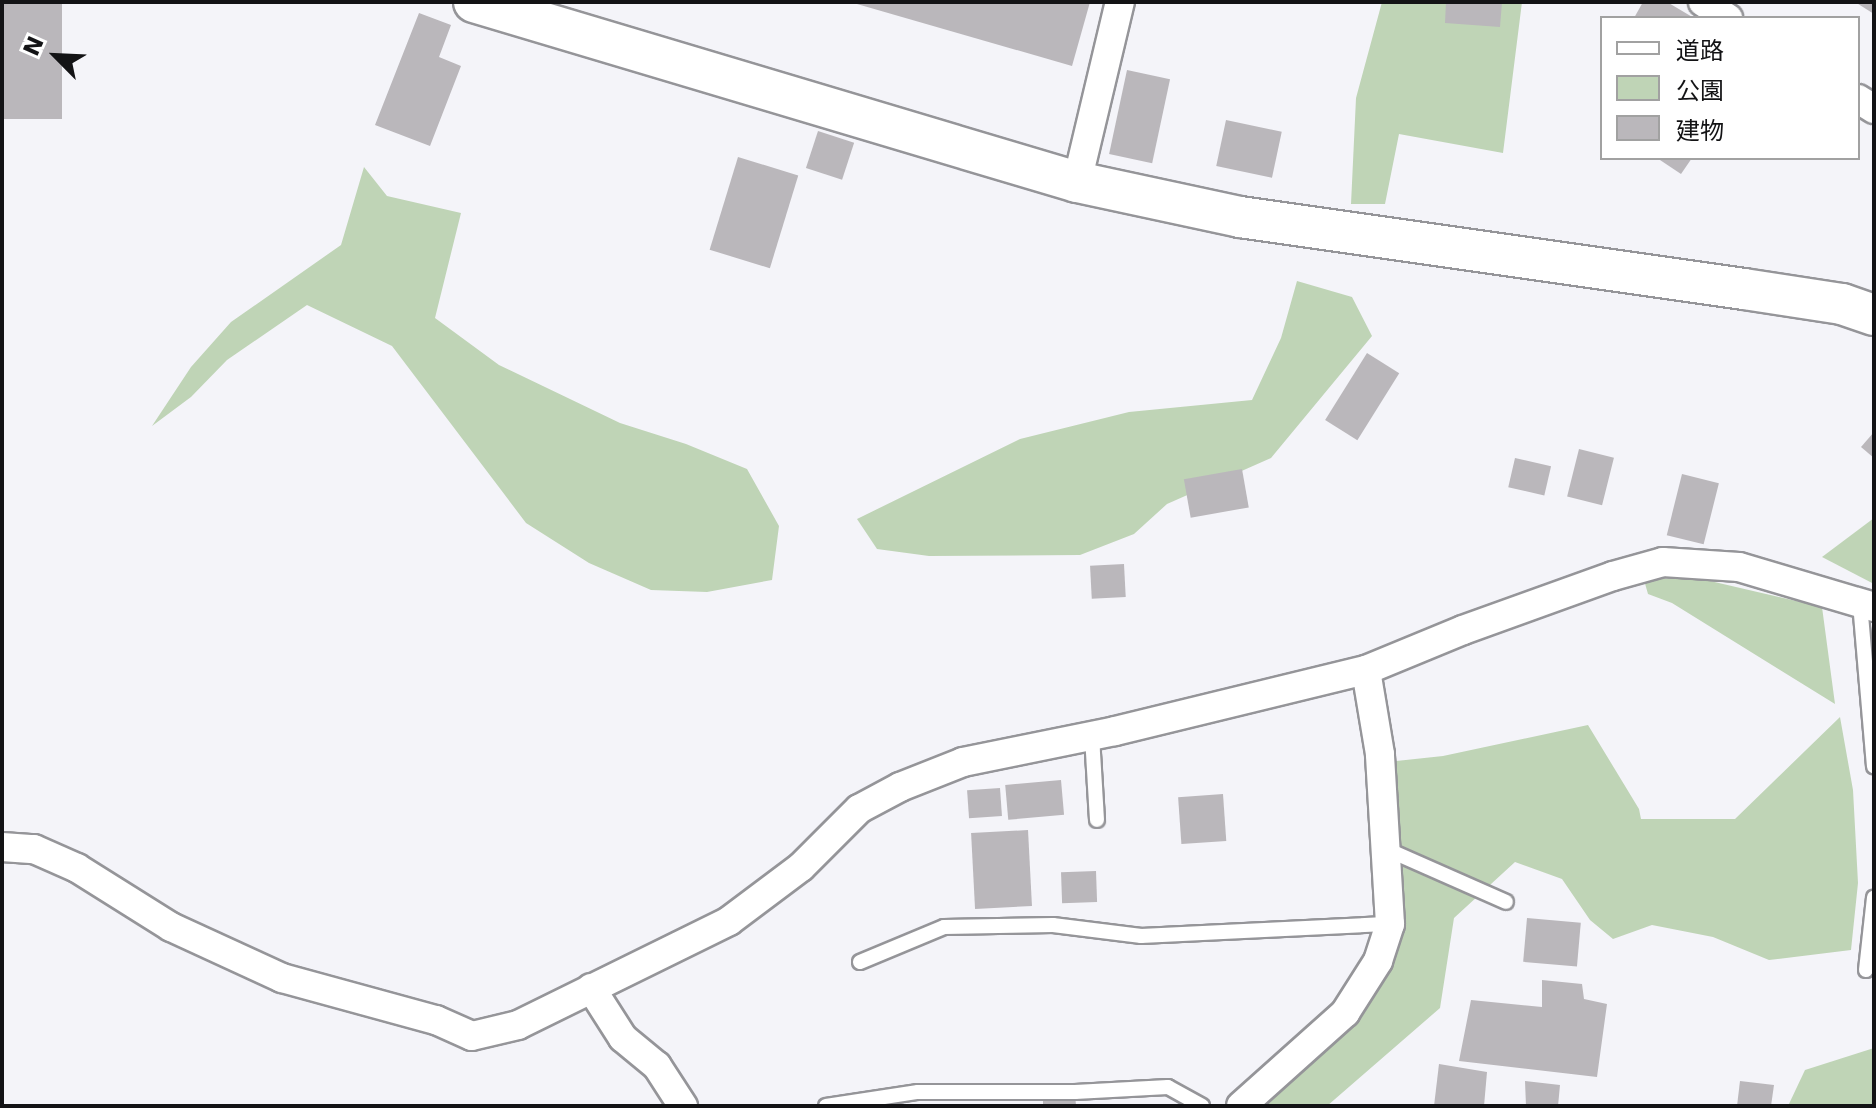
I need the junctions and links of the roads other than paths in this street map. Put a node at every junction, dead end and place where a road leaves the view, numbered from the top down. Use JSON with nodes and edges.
{"nodes":[{"id":1,"x":474,"y":2,"type":"edge"},
{"id":2,"x":1120,"y":2,"type":"edge"},
{"id":3,"x":1703,"y":2,"type":"edge"},
{"id":4,"x":1725,"y":16,"type":"edge"},
{"id":5,"x":1077,"y":182,"type":"junction"},
{"id":6,"x":1874,"y":315,"type":"edge"},
{"id":7,"x":1867,"y":605,"type":"edge"},
{"id":8,"x":1366,"y":670,"type":"junction"},
{"id":9,"x":1092,"y":736,"type":"junction"},
{"id":10,"x":1874,"y":766,"type":"edge"},
{"id":11,"x":1097,"y":820,"type":"dead end"},
{"id":12,"x":2,"y":847,"type":"edge"},
{"id":13,"x":1386,"y":849,"type":"junction"},
{"id":14,"x":1874,"y":897,"type":"edge"},
{"id":15,"x":1506,"y":902,"type":"dead end"},
{"id":16,"x":1390,"y":924,"type":"junction"},
{"id":17,"x":860,"y":962,"type":"dead end"},
{"id":18,"x":1866,"y":970,"type":"dead end"},
{"id":19,"x":591,"y":988,"type":"junction"},
{"id":20,"x":921,"y":1099,"type":"edge"},
{"id":21,"x":683,"y":1106,"type":"edge"},
{"id":22,"x":826,"y":1106,"type":"edge"},
{"id":23,"x":1202,"y":1106,"type":"edge"},
{"id":24,"x":1241,"y":1106,"type":"edge"}],
"edges":[{"from":1,"to":5,"type":"street"},
{"from":2,"to":5,"type":"street"},
{"from":3,"to":4,"type":"street"},
{"from":5,"to":6,"type":"street"},
{"from":7,"to":8,"type":"street"},
{"from":7,"to":10,"type":"lane"},
{"from":8,"to":9,"type":"street"},
{"from":8,"to":13,"type":"street"},
{"from":9,"to":11,"type":"lane"},
{"from":9,"to":19,"type":"street"},
{"from":12,"to":19,"type":"street"},
{"from":13,"to":15,"type":"lane"},
{"from":13,"to":16,"type":"street"},
{"from":14,"to":18,"type":"lane"},
{"from":16,"to":17,"type":"lane"},
{"from":16,"to":24,"type":"street"},
{"from":19,"to":21,"type":"street"},
{"from":20,"to":22,"type":"lane"},
{"from":20,"to":23,"type":"lane"}]}
